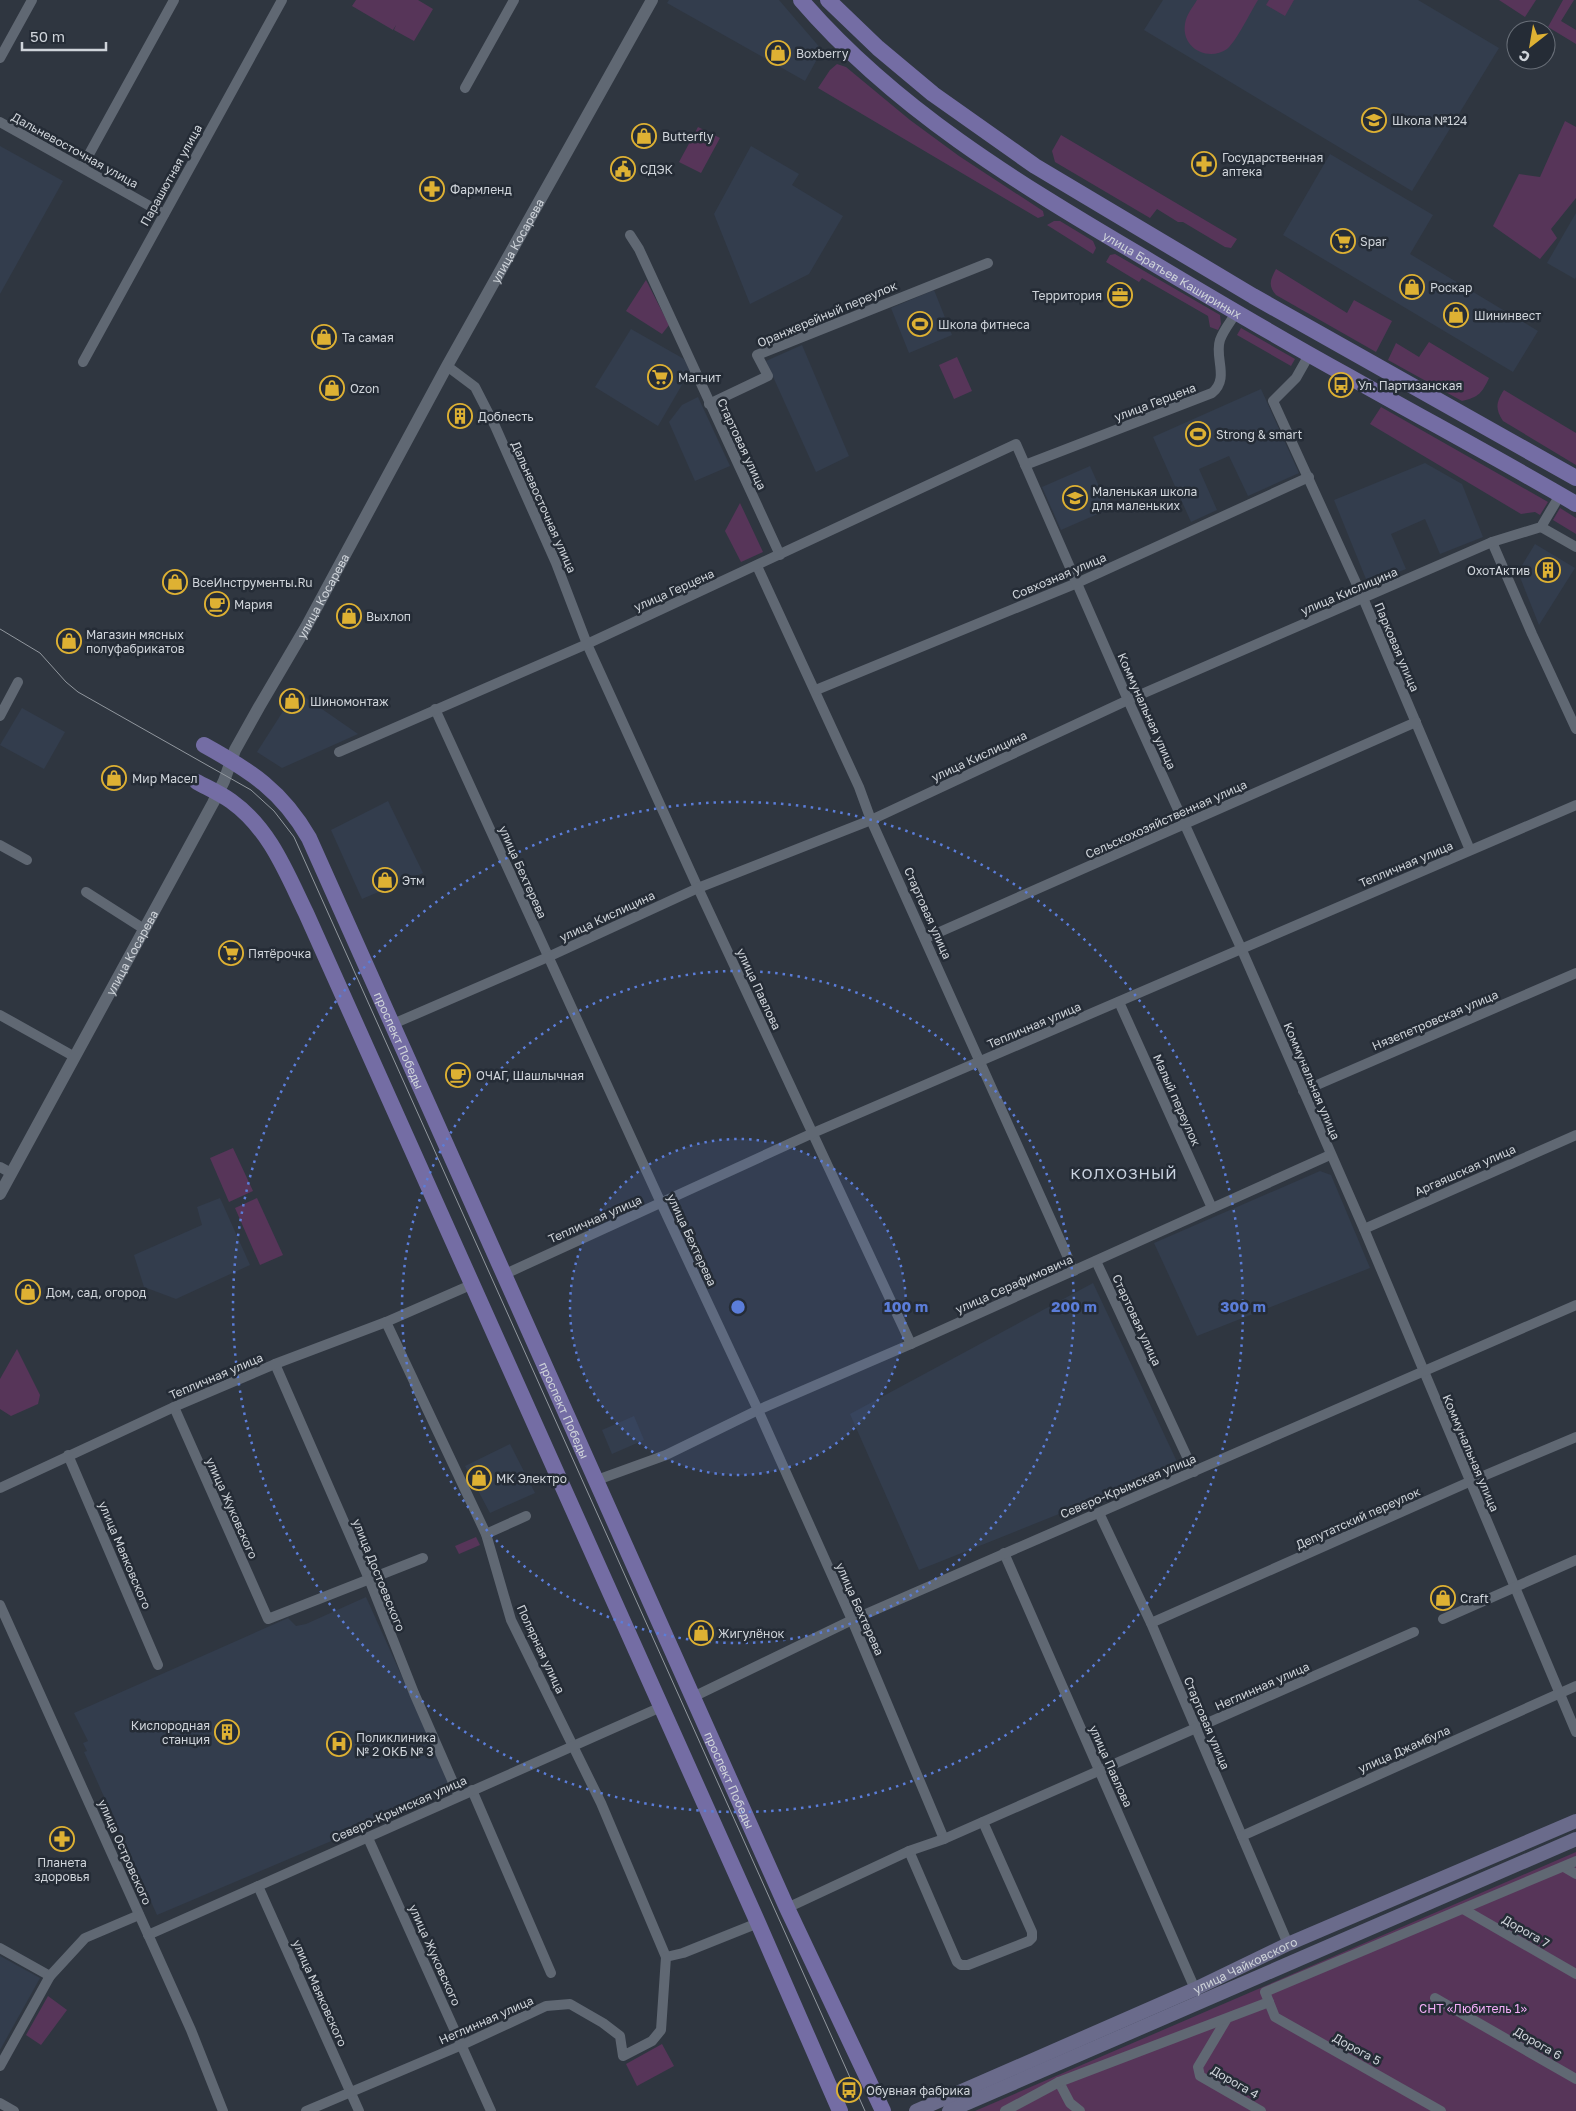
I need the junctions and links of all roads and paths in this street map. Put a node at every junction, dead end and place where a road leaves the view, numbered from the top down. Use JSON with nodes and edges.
{"nodes":[{"id":1,"x":32,"y":0,"type":"edge"},
{"id":2,"x":174,"y":0,"type":"edge"},
{"id":3,"x":282,"y":0,"type":"edge"},
{"id":4,"x":514,"y":0,"type":"edge"},
{"id":5,"x":652,"y":0,"type":"edge"},
{"id":6,"x":801,"y":0,"type":"edge"},
{"id":7,"x":828,"y":0,"type":"edge"},
{"id":8,"x":0,"y":58,"type":"edge"},
{"id":9,"x":465,"y":88,"type":"dead end"},
{"id":10,"x":0,"y":122,"type":"edge"},
{"id":11,"x":82,"y":168,"type":"junction"},
{"id":12,"x":164,"y":214,"type":"junction"},
{"id":13,"x":630,"y":235,"type":"dead end"},
{"id":14,"x":988,"y":263,"type":"dead end"},
{"id":15,"x":1236,"y":313,"type":"junction"},
{"id":16,"x":1309,"y":355,"type":"junction"},
{"id":17,"x":83,"y":362,"type":"dead end"},
{"id":18,"x":447,"y":366,"type":"junction"},
{"id":19,"x":709,"y":404,"type":"junction"},
{"id":20,"x":1016,"y":444,"type":"joint"},
{"id":21,"x":1025,"y":465,"type":"junction"},
{"id":22,"x":1309,"y":477,"type":"junction"},
{"id":23,"x":1576,"y":478,"type":"edge"},
{"id":24,"x":1560,"y":495,"type":"junction"},
{"id":25,"x":1576,"y":504,"type":"edge"},
{"id":26,"x":1541,"y":527,"type":"junction"},
{"id":27,"x":1492,"y":542,"type":"junction"},
{"id":28,"x":1576,"y":548,"type":"edge"},
{"id":29,"x":780,"y":554,"type":"junction"},
{"id":30,"x":757,"y":566,"type":"junction"},
{"id":31,"x":1077,"y":583,"type":"junction"},
{"id":32,"x":1363,"y":598,"type":"junction"},
{"id":33,"x":587,"y":644,"type":"junction"},
{"id":34,"x":18,"y":682,"type":"dead end"},
{"id":35,"x":816,"y":690,"type":"junction"},
{"id":36,"x":1128,"y":700,"type":"junction"},
{"id":37,"x":435,"y":709,"type":"junction"},
{"id":38,"x":0,"y":716,"type":"edge"},
{"id":39,"x":1416,"y":722,"type":"junction"},
{"id":40,"x":1576,"y":728,"type":"edge"},
{"id":41,"x":204,"y":745,"type":"dead end"},
{"id":42,"x":339,"y":752,"type":"dead end"},
{"id":43,"x":232,"y":760,"type":"junction"},
{"id":44,"x":197,"y":782,"type":"dead end"},
{"id":45,"x":218,"y":793,"type":"junction"},
{"id":46,"x":1576,"y":805,"type":"edge"},
{"id":47,"x":871,"y":820,"type":"junction"},
{"id":48,"x":1184,"y":825,"type":"junction"},
{"id":49,"x":0,"y":845,"type":"edge"},
{"id":50,"x":1470,"y":850,"type":"junction"},
{"id":51,"x":27,"y":860,"type":"dead end"},
{"id":52,"x":698,"y":888,"type":"junction"},
{"id":53,"x":86,"y":892,"type":"dead end"},
{"id":54,"x":144,"y":929,"type":"junction"},
{"id":55,"x":926,"y":938,"type":"junction"},
{"id":56,"x":1241,"y":948,"type":"junction"},
{"id":57,"x":548,"y":957,"type":"junction"},
{"id":58,"x":1576,"y":973,"type":"edge"},
{"id":59,"x":1119,"y":1002,"type":"junction"},
{"id":60,"x":0,"y":1015,"type":"edge"},
{"id":61,"x":393,"y":1024,"type":"junction"},
{"id":62,"x":75,"y":1057,"type":"junction"},
{"id":63,"x":980,"y":1061,"type":"junction"},
{"id":64,"x":1303,"y":1091,"type":"junction"},
{"id":65,"x":814,"y":1134,"type":"junction"},
{"id":66,"x":1576,"y":1135,"type":"edge"},
{"id":67,"x":1330,"y":1155,"type":"junction"},
{"id":68,"x":6,"y":1170,"type":"edge"},
{"id":69,"x":0,"y":1194,"type":"edge"},
{"id":70,"x":660,"y":1203,"type":"junction"},
{"id":71,"x":1212,"y":1208,"type":"junction"},
{"id":72,"x":1364,"y":1229,"type":"junction"},
{"id":73,"x":1096,"y":1261,"type":"junction"},
{"id":74,"x":1074,"y":1271,"type":"junction"},
{"id":75,"x":504,"y":1274,"type":"junction"},
{"id":76,"x":472,"y":1284,"type":"junction"},
{"id":77,"x":1576,"y":1304,"type":"edge"},
{"id":78,"x":386,"y":1322,"type":"junction"},
{"id":79,"x":911,"y":1344,"type":"junction"},
{"id":80,"x":275,"y":1364,"type":"junction"},
{"id":81,"x":1422,"y":1370,"type":"junction"},
{"id":82,"x":174,"y":1407,"type":"junction"},
{"id":83,"x":758,"y":1410,"type":"junction"},
{"id":84,"x":1576,"y":1437,"type":"edge"},
{"id":85,"x":68,"y":1455,"type":"junction"},
{"id":86,"x":1194,"y":1472,"type":"junction"},
{"id":87,"x":597,"y":1480,"type":"junction"},
{"id":88,"x":1469,"y":1482,"type":"junction"},
{"id":89,"x":0,"y":1488,"type":"edge"},
{"id":90,"x":1100,"y":1513,"type":"junction"},
{"id":91,"x":526,"y":1516,"type":"dead end"},
{"id":92,"x":486,"y":1534,"type":"junction"},
{"id":93,"x":1004,"y":1552,"type":"junction"},
{"id":94,"x":423,"y":1558,"type":"dead end"},
{"id":95,"x":1576,"y":1560,"type":"edge"},
{"id":96,"x":369,"y":1579,"type":"junction"},
{"id":97,"x":1516,"y":1587,"type":"junction"},
{"id":98,"x":0,"y":1605,"type":"edge"},
{"id":99,"x":1443,"y":1619,"type":"dead end"},
{"id":100,"x":852,"y":1620,"type":"junction"},
{"id":101,"x":1151,"y":1624,"type":"junction"},
{"id":102,"x":1414,"y":1632,"type":"dead end"},
{"id":103,"x":158,"y":1665,"type":"dead end"},
{"id":104,"x":1576,"y":1686,"type":"edge"},
{"id":105,"x":1560,"y":1693,"type":"junction"},
{"id":106,"x":694,"y":1697,"type":"junction"},
{"id":107,"x":661,"y":1707,"type":"junction"},
{"id":108,"x":1196,"y":1730,"type":"junction"},
{"id":109,"x":1576,"y":1732,"type":"edge"},
{"id":110,"x":573,"y":1746,"type":"junction"},
{"id":111,"x":1100,"y":1770,"type":"junction"},
{"id":112,"x":472,"y":1790,"type":"junction"},
{"id":113,"x":459,"y":1796,"type":"junction"},
{"id":114,"x":1576,"y":1821,"type":"edge"},
{"id":115,"x":983,"y":1822,"type":"junction"},
{"id":116,"x":1242,"y":1836,"type":"junction"},
{"id":117,"x":368,"y":1838,"type":"junction"},
{"id":118,"x":944,"y":1839,"type":"junction"},
{"id":119,"x":1576,"y":1839,"type":"edge"},
{"id":120,"x":909,"y":1851,"type":"junction"},
{"id":121,"x":1576,"y":1861,"type":"edge"},
{"id":122,"x":1564,"y":1867,"type":"junction"},
{"id":123,"x":1576,"y":1874,"type":"edge"},
{"id":124,"x":258,"y":1886,"type":"junction"},
{"id":125,"x":787,"y":1908,"type":"junction"},
{"id":126,"x":1463,"y":1909,"type":"junction"},
{"id":127,"x":139,"y":1915,"type":"junction"},
{"id":128,"x":758,"y":1923,"type":"junction"},
{"id":129,"x":148,"y":1935,"type":"junction"},
{"id":130,"x":1288,"y":1944,"type":"junction"},
{"id":131,"x":0,"y":1948,"type":"edge"},
{"id":132,"x":666,"y":1957,"type":"junction"},
{"id":133,"x":550,"y":1973,"type":"dead end"},
{"id":134,"x":1576,"y":1974,"type":"edge"},
{"id":135,"x":50,"y":1976,"type":"junction"},
{"id":136,"x":1195,"y":1989,"type":"junction"},
{"id":137,"x":1435,"y":1998,"type":"dead end"},
{"id":138,"x":1269,"y":2002,"type":"junction"},
{"id":139,"x":1226,"y":2020,"type":"junction"},
{"id":140,"x":462,"y":2045,"type":"junction"},
{"id":141,"x":0,"y":2066,"type":"edge"},
{"id":142,"x":1576,"y":2079,"type":"edge"},
{"id":143,"x":1059,"y":2082,"type":"junction"},
{"id":144,"x":350,"y":2091,"type":"junction"},
{"id":145,"x":0,"y":2104,"type":"edge"},
{"id":146,"x":14,"y":2111,"type":"edge"},
{"id":147,"x":223,"y":2111,"type":"edge"},
{"id":148,"x":306,"y":2111,"type":"edge"},
{"id":149,"x":359,"y":2111,"type":"edge"},
{"id":150,"x":491,"y":2111,"type":"edge"},
{"id":151,"x":840,"y":2111,"type":"edge"},
{"id":152,"x":883,"y":2111,"type":"edge"},
{"id":153,"x":916,"y":2111,"type":"edge"},
{"id":154,"x":949,"y":2111,"type":"edge"},
{"id":155,"x":1005,"y":2111,"type":"edge"},
{"id":156,"x":1080,"y":2111,"type":"edge"},
{"id":157,"x":1261,"y":2111,"type":"edge"},
{"id":158,"x":1441,"y":2111,"type":"edge"}],
"edges":[{"from":1,"to":8,"type":"street"},
{"from":2,"to":11,"type":"street"},
{"from":3,"to":12,"type":"street","name":"Парашютная улица"},
{"from":4,"to":9,"type":"street"},
{"from":5,"to":18,"type":"street","name":"улица Косарева"},
{"from":6,"to":15,"type":"main road","name":"улица Братьев Кашириных"},
{"from":7,"to":23,"type":"main road","name":"улица Братьев Кашириных"},
{"from":10,"to":11,"type":"street","name":"Дальневосточная улица"},
{"from":11,"to":12,"type":"street","name":"Дальневосточная улица"},
{"from":12,"to":17,"type":"street","name":"Парашютная улица"},
{"from":13,"to":19,"type":"street","name":"Стартовая улица"},
{"from":14,"to":19,"type":"street","name":"Оранжерейный переулок"},
{"from":15,"to":16,"type":"main road","name":"улица Братьев Кашириных"},
{"from":15,"to":21,"type":"street","name":"улица Герцена"},
{"from":16,"to":22,"type":"street","name":"Парковая улица"},
{"from":16,"to":24,"type":"main road","name":"улица Братьев Кашириных"},
{"from":18,"to":33,"type":"street","name":"Дальневосточная улица"},
{"from":18,"to":43,"type":"street","name":"улица Косарева"},
{"from":19,"to":29,"type":"street","name":"Стартовая улица"},
{"from":20,"to":21,"type":"street","name":"Коммунальная улица"},
{"from":20,"to":29,"type":"street","name":"улица Герцена"},
{"from":21,"to":31,"type":"street","name":"Коммунальная улица"},
{"from":22,"to":31,"type":"street","name":"Совхозная улица"},
{"from":22,"to":32,"type":"street","name":"Парковая улица"},
{"from":24,"to":25,"type":"main road","name":"улица Братьев Кашириных"},
{"from":24,"to":26,"type":"street"},
{"from":26,"to":27,"type":"street","name":"улица Кислицина"},
{"from":26,"to":28,"type":"street"},
{"from":27,"to":32,"type":"street","name":"улица Кислицина"},
{"from":27,"to":40,"type":"street"},
{"from":29,"to":30,"type":"street","name":"улица Герцена"},
{"from":30,"to":33,"type":"street","name":"улица Герцена"},
{"from":30,"to":35,"type":"street","name":"Стартовая улица"},
{"from":31,"to":35,"type":"street","name":"Совхозная улица"},
{"from":31,"to":36,"type":"street","name":"Коммунальная улица"},
{"from":32,"to":36,"type":"street","name":"улица Кислицина"},
{"from":32,"to":39,"type":"street","name":"Парковая улица"},
{"from":33,"to":37,"type":"street","name":"улица Герцена"},
{"from":33,"to":52,"type":"street","name":"улица Павлова"},
{"from":34,"to":38,"type":"street"},
{"from":35,"to":47,"type":"street","name":"Стартовая улица"},
{"from":36,"to":47,"type":"street","name":"улица Кислицина"},
{"from":36,"to":48,"type":"street","name":"Коммунальная улица"},
{"from":37,"to":42,"type":"street","name":"улица Герцена"},
{"from":37,"to":57,"type":"street","name":"улица Бехтерева"},
{"from":39,"to":48,"type":"street","name":"Сельскохозяйственная улица"},
{"from":39,"to":50,"type":"street","name":"Парковая улица"},
{"from":41,"to":43,"type":"main road","name":"проспект Победы"},
{"from":43,"to":45,"type":"street","name":"улица Косарева"},
{"from":43,"to":61,"type":"main road","name":"проспект Победы"},
{"from":44,"to":45,"type":"main road"},
{"from":45,"to":54,"type":"street","name":"улица Косарева"},
{"from":45,"to":76,"type":"main road"},
{"from":46,"to":50,"type":"street","name":"Тепличная улица"},
{"from":47,"to":52,"type":"street","name":"улица Кислицина"},
{"from":47,"to":55,"type":"street","name":"Стартовая улица"},
{"from":48,"to":55,"type":"street","name":"Сельскохозяйственная улица"},
{"from":48,"to":56,"type":"street","name":"Коммунальная улица"},
{"from":49,"to":51,"type":"street"},
{"from":50,"to":56,"type":"street","name":"Тепличная улица"},
{"from":52,"to":57,"type":"street","name":"улица Кислицина"},
{"from":52,"to":65,"type":"street","name":"улица Павлова"},
{"from":53,"to":54,"type":"street"},
{"from":54,"to":62,"type":"street","name":"улица Косарева"},
{"from":55,"to":63,"type":"street","name":"Стартовая улица"},
{"from":56,"to":59,"type":"street","name":"Тепличная улица"},
{"from":56,"to":64,"type":"street","name":"Коммунальная улица"},
{"from":57,"to":61,"type":"street","name":"улица Кислицина"},
{"from":57,"to":70,"type":"street","name":"улица Бехтерева"},
{"from":58,"to":64,"type":"street","name":"Нязепетровская улица"},
{"from":59,"to":63,"type":"street","name":"Тепличная улица"},
{"from":59,"to":71,"type":"street","name":"Малый переулок"},
{"from":60,"to":62,"type":"street"},
{"from":61,"to":75,"type":"main road","name":"проспект Победы"},
{"from":62,"to":68,"type":"street","name":"улица Косарева"},
{"from":63,"to":65,"type":"street","name":"Тепличная улица"},
{"from":63,"to":74,"type":"street","name":"Стартовая улица"},
{"from":64,"to":67,"type":"street","name":"Коммунальная улица"},
{"from":65,"to":70,"type":"street","name":"Тепличная улица"},
{"from":65,"to":79,"type":"street","name":"улица Павлова"},
{"from":66,"to":72,"type":"street","name":"Аргаяшская улица"},
{"from":67,"to":71,"type":"street","name":"улица Серафимовича"},
{"from":67,"to":72,"type":"street","name":"Коммунальная улица"},
{"from":68,"to":69,"type":"street","name":"улица Косарева"},
{"from":70,"to":75,"type":"street","name":"Тепличная улица"},
{"from":70,"to":83,"type":"street","name":"улица Бехтерева"},
{"from":71,"to":73,"type":"street","name":"улица Серафимовича"},
{"from":72,"to":81,"type":"street","name":"Коммунальная улица"},
{"from":73,"to":74,"type":"street","name":"улица Серафимовича"},
{"from":73,"to":86,"type":"street","name":"Стартовая улица"},
{"from":74,"to":79,"type":"street","name":"улица Серафимовича"},
{"from":75,"to":87,"type":"main road","name":"проспект Победы"},
{"from":76,"to":78,"type":"street","name":"Тепличная улица"},
{"from":76,"to":107,"type":"main road"},
{"from":77,"to":81,"type":"street","name":"Северо-Крымская улица"},
{"from":78,"to":80,"type":"street","name":"Тепличная улица"},
{"from":78,"to":92,"type":"street","name":"Полярная улица"},
{"from":79,"to":83,"type":"street","name":"улица Серафимовича"},
{"from":80,"to":82,"type":"street","name":"Тепличная улица"},
{"from":80,"to":96,"type":"street","name":"улица Достоевского"},
{"from":81,"to":86,"type":"street","name":"Северо-Крымская улица"},
{"from":81,"to":88,"type":"street","name":"Коммунальная улица"},
{"from":82,"to":85,"type":"street","name":"Тепличная улица"},
{"from":82,"to":96,"type":"street","name":"улица Жуковского"},
{"from":83,"to":87,"type":"street","name":"улица Серафимовича"},
{"from":83,"to":100,"type":"street","name":"улица Бехтерева"},
{"from":84,"to":88,"type":"street","name":"Депутатский переулок"},
{"from":85,"to":89,"type":"street","name":"Тепличная улица"},
{"from":85,"to":103,"type":"street","name":"улица Маяковского"},
{"from":86,"to":90,"type":"street","name":"Северо-Крымская улица"},
{"from":87,"to":106,"type":"main road","name":"проспект Победы"},
{"from":88,"to":97,"type":"street","name":"Коммунальная улица"},
{"from":88,"to":101,"type":"street","name":"Депутатский переулок"},
{"from":90,"to":93,"type":"street","name":"Северо-Крымская улица"},
{"from":90,"to":101,"type":"street","name":"Стартовая улица"},
{"from":91,"to":92,"type":"street"},
{"from":92,"to":110,"type":"street","name":"Полярная улица"},
{"from":93,"to":100,"type":"street","name":"Северо-Крымская улица"},
{"from":93,"to":111,"type":"street","name":"улица Павлова"},
{"from":94,"to":96,"type":"street"},
{"from":95,"to":97,"type":"street"},
{"from":96,"to":113,"type":"street","name":"улица Достоевского"},
{"from":97,"to":99,"type":"street"},
{"from":97,"to":105,"type":"street","name":"Коммунальная улица"},
{"from":98,"to":127,"type":"street","name":"улица Островского"},
{"from":100,"to":106,"type":"street","name":"Северо-Крымская улица"},
{"from":100,"to":118,"type":"street","name":"улица Бехтерева"},
{"from":101,"to":108,"type":"street","name":"Стартовая улица"},
{"from":102,"to":108,"type":"street","name":"Неглинная улица"},
{"from":104,"to":105,"type":"street","name":"улица Джамбула"},
{"from":105,"to":109,"type":"street","name":"Коммунальная улица"},
{"from":105,"to":116,"type":"street","name":"улица Джамбула"},
{"from":106,"to":125,"type":"main road","name":"проспект Победы"},
{"from":107,"to":110,"type":"street","name":"Северо-Крымская улица"},
{"from":107,"to":128,"type":"main road"},
{"from":108,"to":111,"type":"street","name":"Неглинная улица"},
{"from":108,"to":116,"type":"street","name":"Стартовая улица"},
{"from":110,"to":112,"type":"street","name":"Северо-Крымская улица"},
{"from":110,"to":132,"type":"street","name":"Полярная улица"},
{"from":111,"to":115,"type":"street","name":"Неглинная улица"},
{"from":111,"to":136,"type":"street","name":"улица Павлова"},
{"from":112,"to":113,"type":"street","name":"Северо-Крымская улица"},
{"from":112,"to":133,"type":"street"},
{"from":113,"to":117,"type":"street","name":"Северо-Крымская улица"},
{"from":114,"to":130,"type":"main road","name":"улица Чайковского"},
{"from":115,"to":118,"type":"street","name":"Неглинная улица"},
{"from":115,"to":120,"type":"street"},
{"from":116,"to":130,"type":"street","name":"Стартовая улица"},
{"from":117,"to":124,"type":"street","name":"Северо-Крымская улица"},
{"from":117,"to":140,"type":"street","name":"улица Жуковского"},
{"from":118,"to":120,"type":"street","name":"Неглинная улица"},
{"from":119,"to":154,"type":"main road","name":"улица Чайковского"},
{"from":120,"to":125,"type":"street","name":"Неглинная улица"},
{"from":121,"to":122,"type":"street"},
{"from":122,"to":123,"type":"street"},
{"from":122,"to":126,"type":"street"},
{"from":124,"to":129,"type":"street","name":"Северо-Крымская улица"},
{"from":124,"to":144,"type":"street","name":"улица Маяковского"},
{"from":125,"to":152,"type":"main road","name":"проспект Победы"},
{"from":126,"to":134,"type":"street","name":"Дорога 7"},
{"from":126,"to":138,"type":"street"},
{"from":127,"to":129,"type":"street","name":"улица Островского"},
{"from":127,"to":135,"type":"street"},
{"from":128,"to":132,"type":"street"},
{"from":128,"to":151,"type":"main road"},
{"from":129,"to":147,"type":"street","name":"улица Островского"},
{"from":130,"to":136,"type":"main road","name":"улица Чайковского"},
{"from":131,"to":135,"type":"street"},
{"from":132,"to":140,"type":"street","name":"Неглинная улица"},
{"from":135,"to":141,"type":"street"},
{"from":136,"to":153,"type":"main road","name":"улица Чайковского"},
{"from":137,"to":142,"type":"street","name":"Дорога 6"},
{"from":138,"to":139,"type":"street"},
{"from":138,"to":158,"type":"street","name":"Дорога 5"},
{"from":139,"to":143,"type":"street"},
{"from":139,"to":157,"type":"street","name":"Дорога 4"},
{"from":140,"to":144,"type":"street","name":"Неглинная улица"},
{"from":140,"to":150,"type":"street","name":"улица Жуковского"},
{"from":143,"to":155,"type":"street"},
{"from":143,"to":156,"type":"street"},
{"from":144,"to":148,"type":"street","name":"Неглинная улица"},
{"from":144,"to":149,"type":"street","name":"улица Маяковского"},
{"from":145,"to":146,"type":"street"}]}
